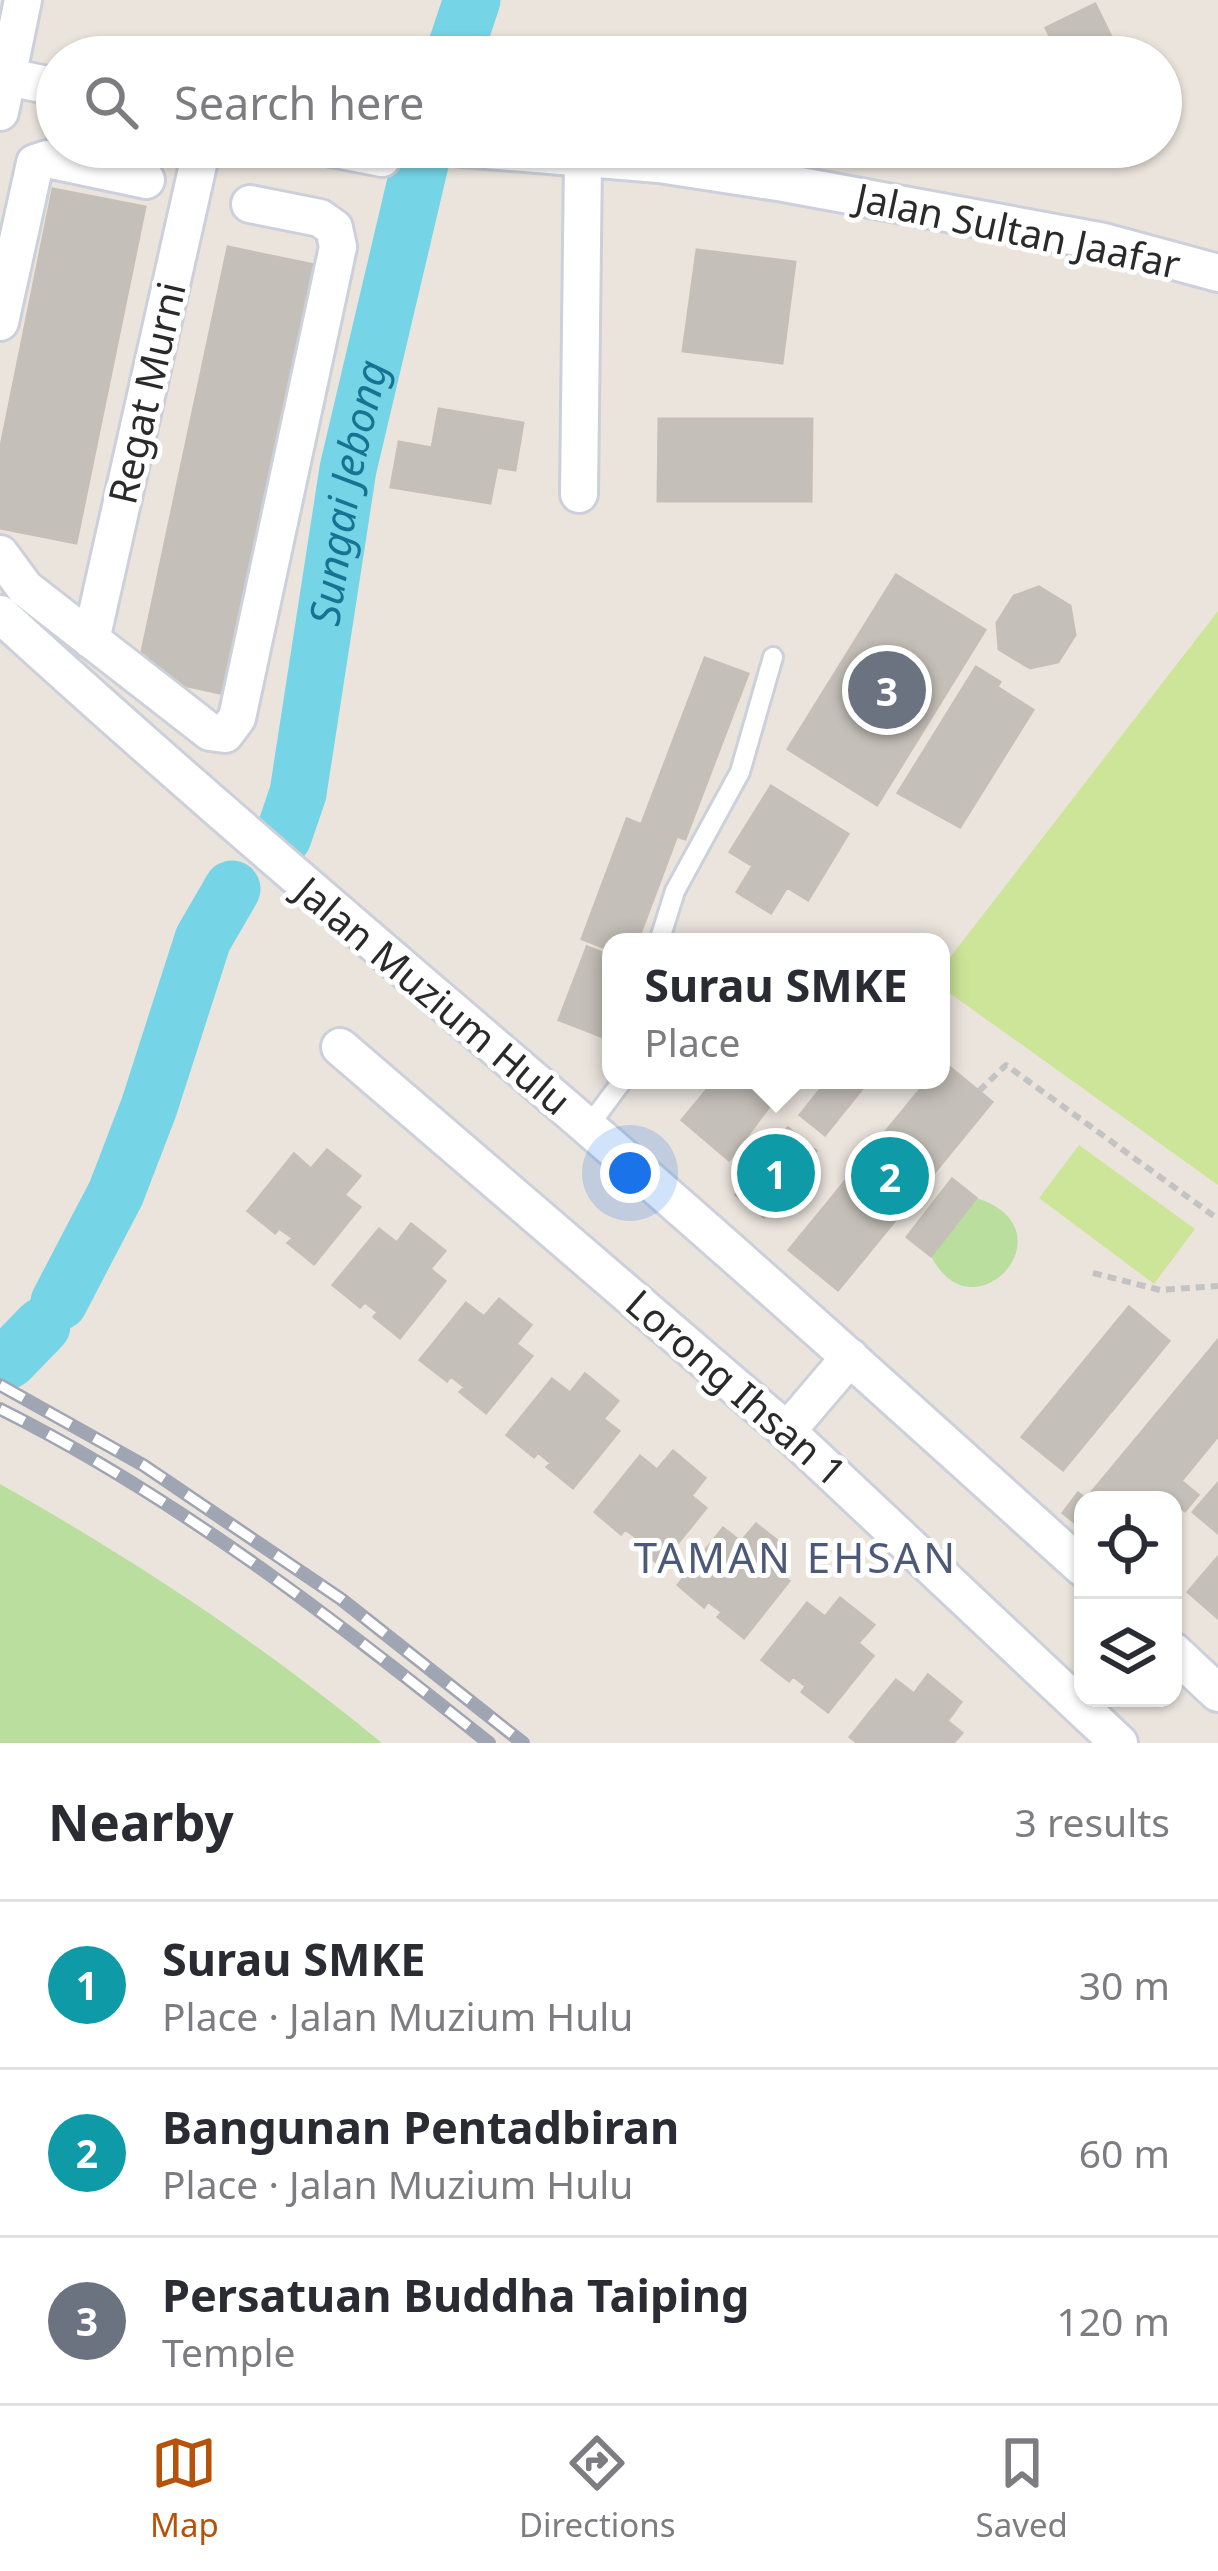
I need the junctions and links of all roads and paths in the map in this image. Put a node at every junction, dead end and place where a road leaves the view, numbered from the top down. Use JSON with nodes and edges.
{"nodes":[{"id":1,"x":23,"y":0,"type":"edge"},
{"id":2,"x":36,"y":90,"type":"edge"},
{"id":3,"x":4,"y":94,"type":"edge"},
{"id":4,"x":36,"y":163,"type":"edge"},
{"id":5,"x":89,"y":168,"type":"edge"},
{"id":6,"x":197,"y":168,"type":"edge"},
{"id":7,"x":583,"y":168,"type":"edge"},
{"id":8,"x":684,"y":168,"type":"edge"},
{"id":9,"x":146,"y":180,"type":"dead end"},
{"id":10,"x":250,"y":205,"type":"dead end"},
{"id":11,"x":1218,"y":273,"type":"edge"},
{"id":12,"x":0,"y":322,"type":"edge"},
{"id":13,"x":579,"y":494,"type":"dead end"},
{"id":14,"x":0,"y":554,"type":"edge"},
{"id":15,"x":0,"y":614,"type":"edge"},
{"id":16,"x":91,"y":640,"type":"junction"},
{"id":17,"x":772,"y":657,"type":"dead end"},
{"id":18,"x":661,"y":933,"type":"edge"},
{"id":19,"x":340,"y":1047,"type":"dead end"},
{"id":20,"x":616,"y":1089,"type":"edge"},
{"id":21,"x":979,"y":1090,"type":"dead end"},
{"id":22,"x":588,"y":1127,"type":"junction"},
{"id":23,"x":1218,"y":1219,"type":"edge"},
{"id":24,"x":1093,"y":1273,"type":"dead end"},
{"id":25,"x":1218,"y":1286,"type":"edge"},
{"id":26,"x":850,"y":1357,"type":"junction"},
{"id":27,"x":787,"y":1431,"type":"junction"},
{"id":28,"x":1074,"y":1560,"type":"edge"},
{"id":29,"x":1182,"y":1659,"type":"edge"},
{"id":30,"x":1218,"y":1693,"type":"edge"},
{"id":31,"x":1119,"y":1743,"type":"edge"}],
"edges":[{"from":1,"to":3,"type":"street"},
{"from":2,"to":3,"type":"street"},
{"from":4,"to":12,"type":"street"},
{"from":5,"to":9,"type":"street"},
{"from":6,"to":16,"type":"street","name":"Regat Murni"},
{"from":7,"to":13,"type":"street"},
{"from":8,"to":11,"type":"street","name":"Jalan Sultan Jaafar"},
{"from":10,"to":16,"type":"street"},
{"from":14,"to":16,"type":"street"},
{"from":15,"to":22,"type":"street","name":"Jalan Muzium Hulu"},
{"from":17,"to":18,"type":"lane"},
{"from":19,"to":27,"type":"street","name":"Lorong Ihsan 1"},
{"from":20,"to":22,"type":"lane"},
{"from":21,"to":23,"type":"path"},
{"from":22,"to":26,"type":"street","name":"Jalan Muzium Hulu"},
{"from":24,"to":25,"type":"path"},
{"from":26,"to":27,"type":"street"},
{"from":26,"to":28,"type":"street","name":"Jalan Muzium Hulu"},
{"from":27,"to":31,"type":"street","name":"Lorong Ihsan 1"},
{"from":29,"to":30,"type":"street"}]}
